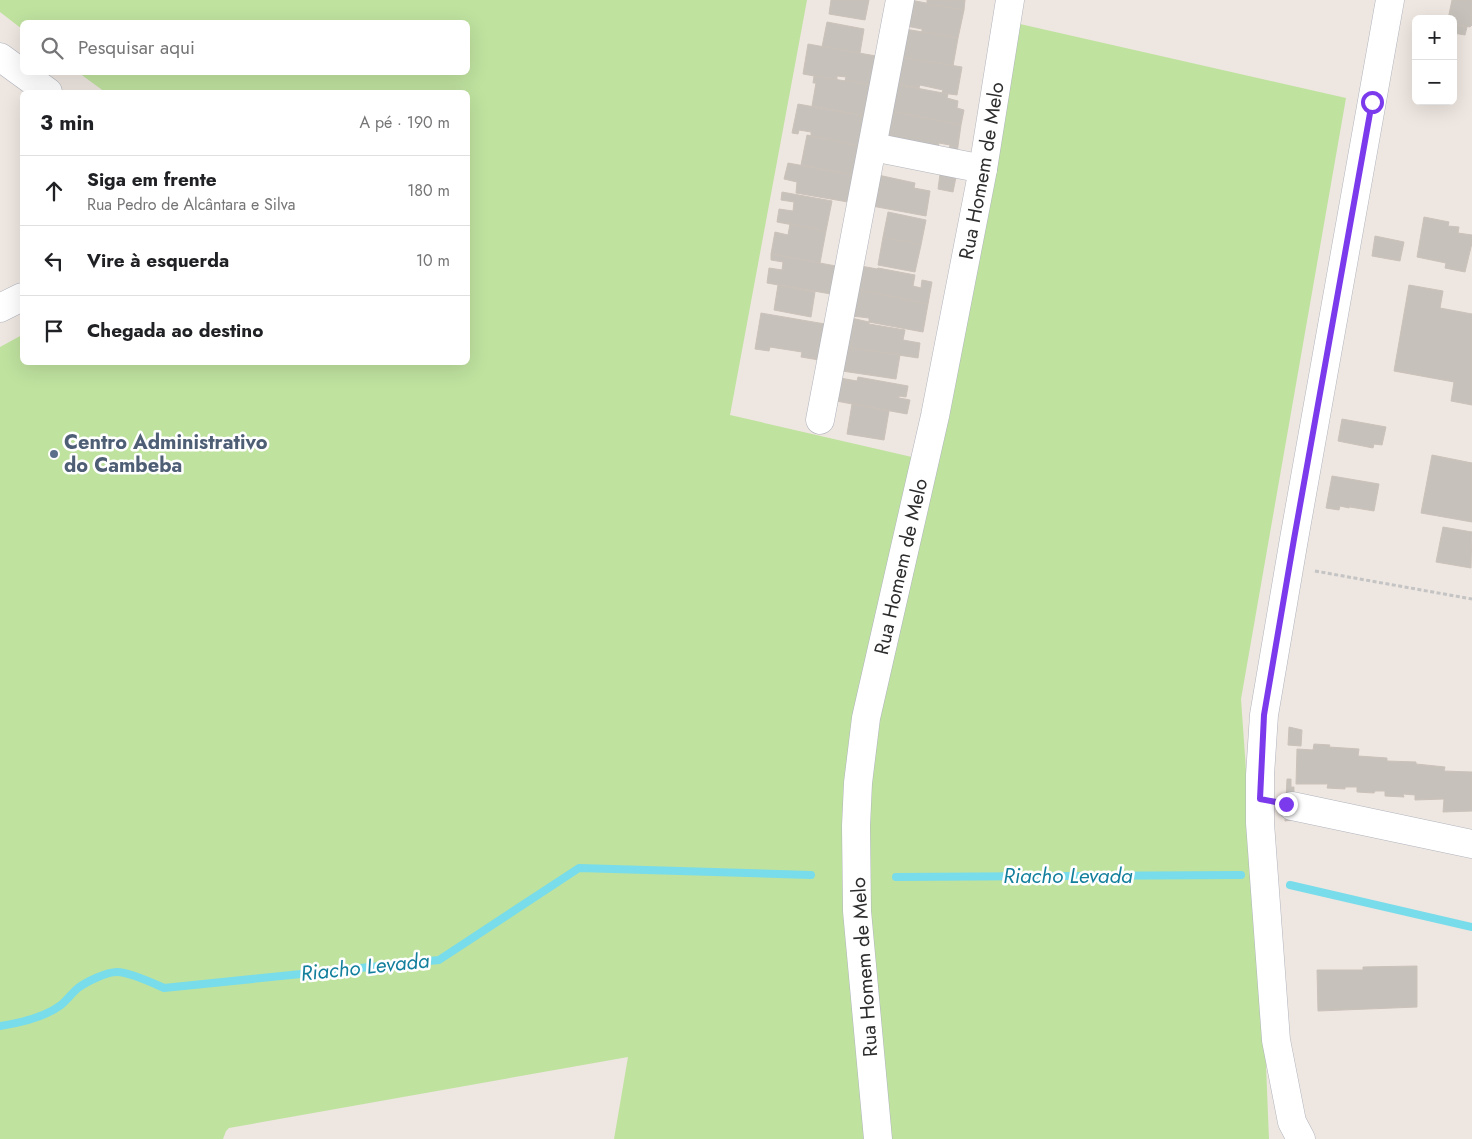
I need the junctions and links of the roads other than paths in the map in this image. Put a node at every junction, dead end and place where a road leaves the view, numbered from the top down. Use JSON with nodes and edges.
{"nodes":[{"id":1,"x":900,"y":0,"type":"edge"},
{"id":2,"x":1010,"y":0,"type":"edge"},
{"id":3,"x":1390,"y":0,"type":"edge"},
{"id":4,"x":0,"y":57,"type":"edge"},
{"id":5,"x":20,"y":72,"type":"edge"},
{"id":6,"x":25,"y":75,"type":"edge"},
{"id":7,"x":45,"y":90,"type":"edge"},
{"id":8,"x":873,"y":147,"type":"junction"},
{"id":9,"x":983,"y":169,"type":"junction"},
{"id":10,"x":20,"y":298,"type":"edge"},
{"id":11,"x":0,"y":308,"type":"edge"},
{"id":12,"x":820,"y":420,"type":"dead end"},
{"id":13,"x":1279,"y":803,"type":"junction"},
{"id":14,"x":1472,"y":844,"type":"edge"},
{"id":15,"x":878,"y":1139,"type":"edge"},
{"id":16,"x":1301,"y":1139,"type":"edge"}],
"edges":[{"from":1,"to":8,"type":"street"},
{"from":2,"to":9,"type":"street","name":"Rua Homem de Melo"},
{"from":3,"to":13,"type":"street"},
{"from":4,"to":5,"type":"street"},
{"from":6,"to":7,"type":"street"},
{"from":8,"to":9,"type":"street"},
{"from":8,"to":12,"type":"street"},
{"from":9,"to":15,"type":"street","name":"Rua Homem de Melo"},
{"from":10,"to":11,"type":"street"},
{"from":13,"to":14,"type":"street"},
{"from":13,"to":16,"type":"street"}]}
